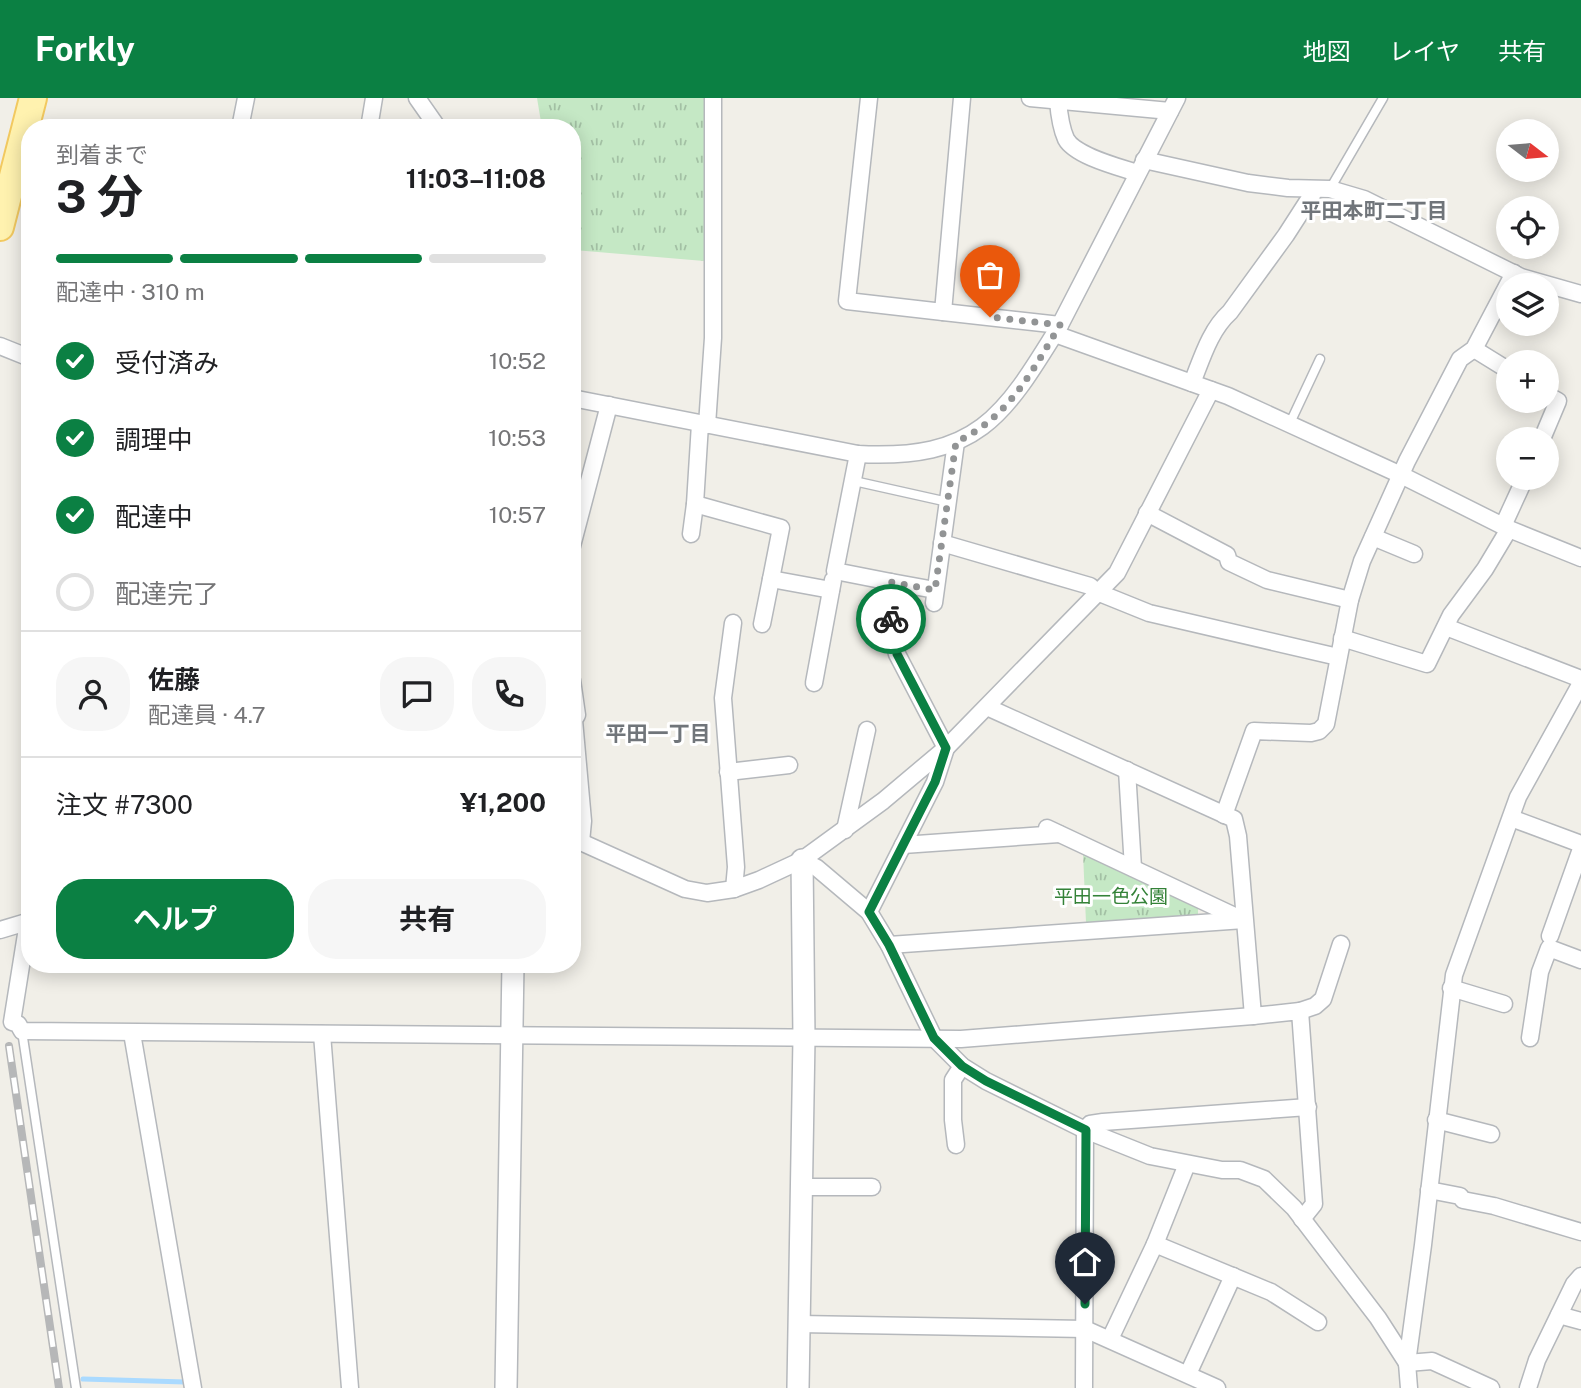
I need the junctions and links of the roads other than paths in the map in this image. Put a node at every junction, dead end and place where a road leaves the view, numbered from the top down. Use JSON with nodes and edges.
{"nodes":[{"id":1,"x":33,"y":98,"type":"edge"},
{"id":2,"x":246,"y":98,"type":"edge"},
{"id":3,"x":374,"y":98,"type":"edge"},
{"id":4,"x":417,"y":98,"type":"edge"},
{"id":5,"x":713,"y":98,"type":"edge"},
{"id":6,"x":869,"y":98,"type":"edge"},
{"id":7,"x":962,"y":98,"type":"edge"},
{"id":8,"x":1030,"y":98,"type":"edge"},
{"id":9,"x":1383,"y":98,"type":"edge"},
{"id":10,"x":1058,"y":101,"type":"junction"},
{"id":11,"x":1173,"y":104,"type":"edge"},
{"id":12,"x":28,"y":119,"type":"edge"},
{"id":13,"x":242,"y":119,"type":"edge"},
{"id":14,"x":370,"y":119,"type":"edge"},
{"id":15,"x":432,"y":119,"type":"edge"},
{"id":16,"x":21,"y":145,"type":"edge"},
{"id":17,"x":1141,"y":167,"type":"junction"},
{"id":18,"x":1322,"y":189,"type":"junction"},
{"id":19,"x":0,"y":227,"type":"edge"},
{"id":20,"x":1514,"y":273,"type":"edge"},
{"id":21,"x":1559,"y":288,"type":"edge"},
{"id":22,"x":1581,"y":295,"type":"edge"},
{"id":23,"x":1496,"y":307,"type":"edge"},
{"id":24,"x":943,"y":312,"type":"junction"},
{"id":25,"x":1057,"y":330,"type":"junction"},
{"id":26,"x":0,"y":346,"type":"edge"},
{"id":27,"x":1474,"y":349,"type":"junction"},
{"id":28,"x":21,"y":354,"type":"edge"},
{"id":29,"x":1320,"y":359,"type":"dead end"},
{"id":30,"x":1496,"y":363,"type":"edge"},
{"id":31,"x":1192,"y":383,"type":"junction"},
{"id":32,"x":1211,"y":390,"type":"junction"},
{"id":33,"x":581,"y":400,"type":"edge"},
{"id":34,"x":609,"y":405,"type":"junction"},
{"id":35,"x":1290,"y":423,"type":"junction"},
{"id":36,"x":704,"y":424,"type":"junction"},
{"id":37,"x":956,"y":442,"type":"junction"},
{"id":38,"x":858,"y":454,"type":"junction"},
{"id":39,"x":1401,"y":475,"type":"junction"},
{"id":40,"x":853,"y":481,"type":"junction"},
{"id":41,"x":1520,"y":490,"type":"edge"},
{"id":42,"x":947,"y":502,"type":"junction"},
{"id":43,"x":695,"y":505,"type":"junction"},
{"id":44,"x":581,"y":512,"type":"edge"},
{"id":45,"x":1147,"y":513,"type":"junction"},
{"id":46,"x":1506,"y":528,"type":"junction"},
{"id":47,"x":691,"y":534,"type":"dead end"},
{"id":48,"x":1373,"y":537,"type":"junction"},
{"id":49,"x":942,"y":543,"type":"junction"},
{"id":50,"x":1414,"y":554,"type":"dead end"},
{"id":51,"x":1581,"y":558,"type":"edge"},
{"id":52,"x":835,"y":571,"type":"junction"},
{"id":53,"x":771,"y":579,"type":"junction"},
{"id":54,"x":891,"y":582,"type":"junction"},
{"id":55,"x":831,"y":590,"type":"junction"},
{"id":56,"x":1097,"y":592,"type":"junction"},
{"id":57,"x":1350,"y":600,"type":"junction"},
{"id":58,"x":733,"y":623,"type":"dead end"},
{"id":59,"x":762,"y":624,"type":"dead end"},
{"id":60,"x":1446,"y":626,"type":"junction"},
{"id":61,"x":1342,"y":638,"type":"junction"},
{"id":62,"x":1338,"y":657,"type":"junction"},
{"id":63,"x":1581,"y":681,"type":"edge"},
{"id":64,"x":814,"y":683,"type":"dead end"},
{"id":65,"x":987,"y":707,"type":"junction"},
{"id":66,"x":867,"y":730,"type":"dead end"},
{"id":67,"x":946,"y":748,"type":"junction"},
{"id":68,"x":789,"y":765,"type":"dead end"},
{"id":69,"x":1127,"y":770,"type":"junction"},
{"id":70,"x":728,"y":772,"type":"junction"},
{"id":71,"x":581,"y":799,"type":"edge"},
{"id":72,"x":1224,"y":815,"type":"junction"},
{"id":73,"x":1511,"y":818,"type":"junction"},
{"id":74,"x":581,"y":826,"type":"edge"},
{"id":75,"x":845,"y":830,"type":"junction"},
{"id":76,"x":581,"y":842,"type":"edge"},
{"id":77,"x":1581,"y":844,"type":"edge"},
{"id":78,"x":903,"y":845,"type":"junction"},
{"id":79,"x":1581,"y":849,"type":"edge"},
{"id":80,"x":802,"y":860,"type":"junction"},
{"id":81,"x":1133,"y":868,"type":"junction"},
{"id":82,"x":734,"y":889,"type":"junction"},
{"id":83,"x":869,"y":912,"type":"junction"},
{"id":84,"x":1244,"y":920,"type":"junction"},
{"id":85,"x":21,"y":923,"type":"edge"},
{"id":86,"x":0,"y":930,"type":"edge"},
{"id":87,"x":1549,"y":936,"type":"dead end"},
{"id":88,"x":1341,"y":944,"type":"dead end"},
{"id":89,"x":889,"y":945,"type":"junction"},
{"id":90,"x":1581,"y":960,"type":"edge"},
{"id":91,"x":21,"y":969,"type":"edge"},
{"id":92,"x":513,"y":973,"type":"edge"},
{"id":93,"x":1451,"y":988,"type":"junction"},
{"id":94,"x":1504,"y":1004,"type":"dead end"},
{"id":95,"x":1300,"y":1011,"type":"junction"},
{"id":96,"x":1253,"y":1016,"type":"junction"},
{"id":97,"x":22,"y":1031,"type":"junction"},
{"id":98,"x":132,"y":1033,"type":"junction"},
{"id":99,"x":322,"y":1034,"type":"junction"},
{"id":100,"x":513,"y":1035,"type":"junction"},
{"id":101,"x":804,"y":1038,"type":"junction"},
{"id":102,"x":934,"y":1038,"type":"junction"},
{"id":103,"x":1530,"y":1038,"type":"dead end"},
{"id":104,"x":962,"y":1066,"type":"junction"},
{"id":105,"x":1308,"y":1107,"type":"junction"},
{"id":106,"x":1436,"y":1120,"type":"junction"},
{"id":107,"x":1086,"y":1130,"type":"junction"},
{"id":108,"x":1491,"y":1134,"type":"dead end"},
{"id":109,"x":957,"y":1145,"type":"dead end"},
{"id":110,"x":1187,"y":1164,"type":"junction"},
{"id":111,"x":802,"y":1187,"type":"junction"},
{"id":112,"x":873,"y":1187,"type":"dead end"},
{"id":113,"x":1429,"y":1191,"type":"junction"},
{"id":114,"x":1302,"y":1219,"type":"junction"},
{"id":115,"x":1581,"y":1232,"type":"edge"},
{"id":116,"x":1155,"y":1244,"type":"junction"},
{"id":117,"x":1233,"y":1276,"type":"junction"},
{"id":118,"x":1581,"y":1276,"type":"edge"},
{"id":119,"x":1559,"y":1315,"type":"junction"},
{"id":120,"x":1581,"y":1321,"type":"edge"},
{"id":121,"x":1318,"y":1322,"type":"dead end"},
{"id":122,"x":799,"y":1324,"type":"junction"},
{"id":123,"x":1085,"y":1329,"type":"junction"},
{"id":124,"x":1110,"y":1339,"type":"junction"},
{"id":125,"x":1407,"y":1363,"type":"junction"},
{"id":126,"x":1188,"y":1374,"type":"junction"},
{"id":127,"x":76,"y":1388,"type":"edge"},
{"id":128,"x":193,"y":1388,"type":"edge"},
{"id":129,"x":350,"y":1388,"type":"edge"},
{"id":130,"x":506,"y":1388,"type":"edge"},
{"id":131,"x":798,"y":1388,"type":"edge"},
{"id":132,"x":1084,"y":1388,"type":"edge"},
{"id":133,"x":1217,"y":1388,"type":"edge"},
{"id":134,"x":1409,"y":1388,"type":"edge"},
{"id":135,"x":1492,"y":1388,"type":"edge"},
{"id":136,"x":1528,"y":1388,"type":"edge"}],
"edges":[{"from":1,"to":12,"type":"main road"},
{"from":2,"to":13,"type":"street"},
{"from":3,"to":14,"type":"street"},
{"from":4,"to":15,"type":"street"},
{"from":5,"to":36,"type":"street"},
{"from":6,"to":24,"type":"street"},
{"from":7,"to":24,"type":"street"},
{"from":8,"to":10,"type":"street"},
{"from":9,"to":18,"type":"lane"},
{"from":10,"to":11,"type":"street"},
{"from":10,"to":17,"type":"street"},
{"from":11,"to":17,"type":"street"},
{"from":16,"to":19,"type":"main road"},
{"from":17,"to":18,"type":"street"},
{"from":17,"to":25,"type":"street"},
{"from":18,"to":20,"type":"street"},
{"from":18,"to":31,"type":"street"},
{"from":21,"to":22,"type":"street"},
{"from":23,"to":27,"type":"street"},
{"from":24,"to":25,"type":"street"},
{"from":25,"to":31,"type":"street"},
{"from":25,"to":37,"type":"street"},
{"from":26,"to":28,"type":"street"},
{"from":27,"to":30,"type":"street"},
{"from":27,"to":39,"type":"street"},
{"from":29,"to":35,"type":"lane"},
{"from":31,"to":32,"type":"street"},
{"from":32,"to":35,"type":"street"},
{"from":32,"to":45,"type":"street"},
{"from":33,"to":34,"type":"street"},
{"from":34,"to":36,"type":"street"},
{"from":34,"to":44,"type":"street"},
{"from":35,"to":39,"type":"street"},
{"from":36,"to":38,"type":"street"},
{"from":36,"to":43,"type":"street"},
{"from":37,"to":38,"type":"street"},
{"from":37,"to":42,"type":"street"},
{"from":38,"to":40,"type":"street"},
{"from":39,"to":46,"type":"street"},
{"from":39,"to":48,"type":"street"},
{"from":40,"to":42,"type":"lane"},
{"from":40,"to":52,"type":"street"},
{"from":41,"to":46,"type":"street"},
{"from":42,"to":49,"type":"street"},
{"from":43,"to":47,"type":"street"},
{"from":43,"to":53,"type":"street"},
{"from":45,"to":56,"type":"street"},
{"from":45,"to":57,"type":"street"},
{"from":46,"to":51,"type":"street"},
{"from":46,"to":60,"type":"street"},
{"from":48,"to":50,"type":"street"},
{"from":48,"to":57,"type":"street"},
{"from":49,"to":54,"type":"street"},
{"from":49,"to":56,"type":"street"},
{"from":52,"to":54,"type":"street"},
{"from":52,"to":55,"type":"street"},
{"from":53,"to":55,"type":"street"},
{"from":53,"to":59,"type":"street"},
{"from":54,"to":67,"type":"street"},
{"from":55,"to":64,"type":"street"},
{"from":56,"to":62,"type":"street"},
{"from":56,"to":65,"type":"street"},
{"from":57,"to":61,"type":"street"},
{"from":58,"to":70,"type":"street"},
{"from":60,"to":61,"type":"street"},
{"from":60,"to":63,"type":"street"},
{"from":61,"to":62,"type":"street"},
{"from":62,"to":72,"type":"street"},
{"from":63,"to":73,"type":"street"},
{"from":65,"to":67,"type":"street"},
{"from":65,"to":69,"type":"street"},
{"from":66,"to":75,"type":"street"},
{"from":67,"to":75,"type":"street"},
{"from":67,"to":78,"type":"street"},
{"from":68,"to":70,"type":"street"},
{"from":69,"to":72,"type":"street"},
{"from":69,"to":81,"type":"street"},
{"from":70,"to":82,"type":"street"},
{"from":71,"to":74,"type":"street"},
{"from":72,"to":84,"type":"street"},
{"from":73,"to":77,"type":"street"},
{"from":73,"to":93,"type":"street"},
{"from":75,"to":80,"type":"street"},
{"from":76,"to":82,"type":"street"},
{"from":78,"to":81,"type":"street"},
{"from":78,"to":83,"type":"street"},
{"from":79,"to":87,"type":"street"},
{"from":80,"to":82,"type":"street"},
{"from":80,"to":83,"type":"street"},
{"from":80,"to":101,"type":"street"},
{"from":81,"to":84,"type":"street"},
{"from":83,"to":89,"type":"street"},
{"from":84,"to":89,"type":"street"},
{"from":84,"to":96,"type":"street"},
{"from":85,"to":86,"type":"street"},
{"from":88,"to":95,"type":"street"},
{"from":89,"to":102,"type":"street"},
{"from":90,"to":103,"type":"street"},
{"from":91,"to":97,"type":"street"},
{"from":92,"to":100,"type":"street"},
{"from":93,"to":94,"type":"street"},
{"from":93,"to":106,"type":"street"},
{"from":95,"to":96,"type":"street"},
{"from":95,"to":105,"type":"street"},
{"from":96,"to":102,"type":"street"},
{"from":97,"to":98,"type":"street"},
{"from":97,"to":127,"type":"lane"},
{"from":98,"to":99,"type":"street"},
{"from":98,"to":128,"type":"street"},
{"from":99,"to":100,"type":"street"},
{"from":99,"to":129,"type":"street"},
{"from":100,"to":101,"type":"street"},
{"from":100,"to":130,"type":"street"},
{"from":101,"to":102,"type":"street"},
{"from":101,"to":111,"type":"street"},
{"from":102,"to":104,"type":"street"},
{"from":104,"to":107,"type":"street"},
{"from":104,"to":109,"type":"street"},
{"from":105,"to":107,"type":"street"},
{"from":105,"to":114,"type":"street"},
{"from":106,"to":108,"type":"street"},
{"from":106,"to":113,"type":"street"},
{"from":107,"to":110,"type":"street"},
{"from":107,"to":123,"type":"street"},
{"from":110,"to":114,"type":"street"},
{"from":110,"to":116,"type":"street"},
{"from":111,"to":112,"type":"street"},
{"from":111,"to":122,"type":"street"},
{"from":113,"to":115,"type":"street"},
{"from":113,"to":125,"type":"street"},
{"from":114,"to":125,"type":"street"},
{"from":116,"to":117,"type":"street"},
{"from":116,"to":124,"type":"street"},
{"from":117,"to":121,"type":"street"},
{"from":117,"to":126,"type":"street"},
{"from":118,"to":119,"type":"street"},
{"from":119,"to":120,"type":"street"},
{"from":119,"to":136,"type":"street"},
{"from":122,"to":123,"type":"street"},
{"from":122,"to":131,"type":"street"},
{"from":123,"to":124,"type":"street"},
{"from":123,"to":132,"type":"street"},
{"from":124,"to":126,"type":"street"},
{"from":125,"to":134,"type":"street"},
{"from":125,"to":135,"type":"street"},
{"from":126,"to":133,"type":"street"}]}
